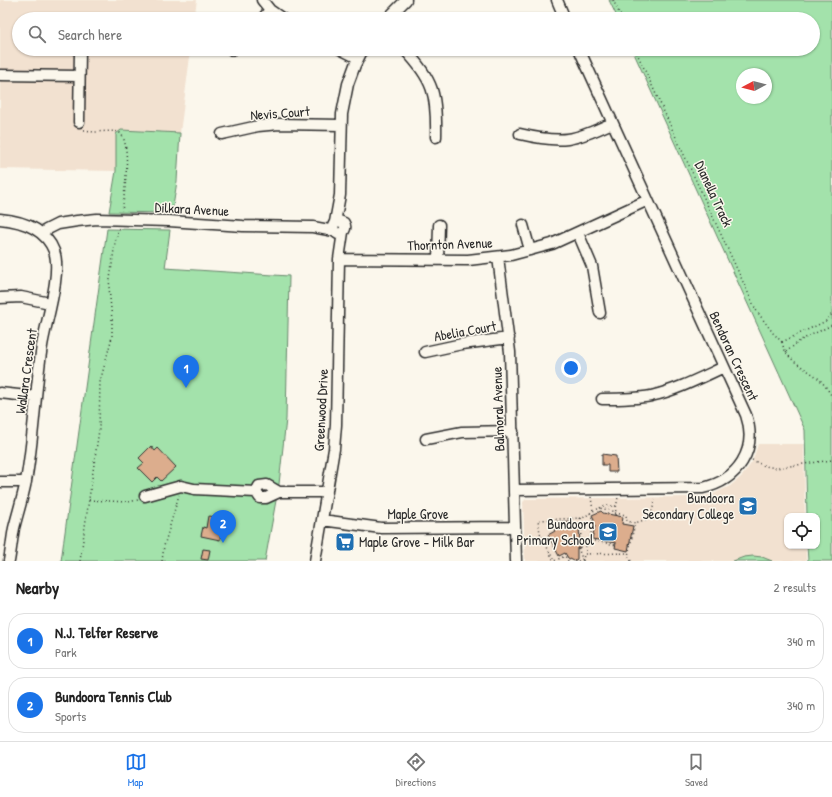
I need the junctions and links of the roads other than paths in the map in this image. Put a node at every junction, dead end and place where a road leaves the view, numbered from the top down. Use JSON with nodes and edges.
{"nodes":[{"id":1,"x":262,"y":0,"type":"edge"},
{"id":2,"x":406,"y":0,"type":"edge"},
{"id":3,"x":557,"y":0,"type":"edge"},
{"id":4,"x":270,"y":10,"type":"joint"},
{"id":5,"x":273,"y":12,"type":"edge"},
{"id":6,"x":394,"y":12,"type":"edge"},
{"id":7,"x":561,"y":12,"type":"edge"},
{"id":8,"x":80,"y":56,"type":"edge"},
{"id":9,"x":354,"y":56,"type":"edge"},
{"id":10,"x":410,"y":56,"type":"edge"},
{"id":11,"x":582,"y":56,"type":"edge"},
{"id":12,"x":358,"y":58,"type":"joint"},
{"id":13,"x":0,"y":75,"type":"edge"},
{"id":14,"x":79,"y":76,"type":"junction"},
{"id":15,"x":79,"y":122,"type":"road end"},
{"id":16,"x":612,"y":123,"type":"junction"},
{"id":17,"x":341,"y":125,"type":"junction"},
{"id":18,"x":222,"y":134,"type":"dead end"},
{"id":19,"x":520,"y":134,"type":"dead end"},
{"id":20,"x":436,"y":137,"type":"dead end"},
{"id":21,"x":648,"y":200,"type":"junction"},
{"id":22,"x":0,"y":219,"type":"edge"},
{"id":23,"x":439,"y":225,"type":"dead end"},
{"id":24,"x":523,"y":225,"type":"dead end"},
{"id":25,"x":338,"y":227,"type":"junction"},
{"id":26,"x":578,"y":233,"type":"junction"},
{"id":27,"x":44,"y":236,"type":"junction"},
{"id":28,"x":530,"y":250,"type":"junction"},
{"id":29,"x":498,"y":258,"type":"junction"},
{"id":30,"x":339,"y":259,"type":"junction"},
{"id":31,"x":438,"y":260,"type":"junction"},
{"id":32,"x":0,"y":298,"type":"edge"},
{"id":33,"x":50,"y":303,"type":"junction"},
{"id":34,"x":600,"y":313,"type":"dead end"},
{"id":35,"x":509,"y":338,"type":"junction"},
{"id":36,"x":425,"y":352,"type":"dead end"},
{"id":37,"x":724,"y":367,"type":"junction"},
{"id":38,"x":0,"y":393,"type":"edge"},
{"id":39,"x":36,"y":397,"type":"junction"},
{"id":40,"x":602,"y":399,"type":"dead end"},
{"id":41,"x":513,"y":431,"type":"junction"},
{"id":42,"x":426,"y":439,"type":"dead end"},
{"id":43,"x":0,"y":482,"type":"edge"},
{"id":44,"x":26,"y":482,"type":"junction"},
{"id":45,"x":514,"y":490,"type":"junction"},
{"id":46,"x":327,"y":492,"type":"junction"},
{"id":47,"x":145,"y":496,"type":"road end"},
{"id":48,"x":322,"y":520,"type":"junction"},
{"id":49,"x":515,"y":527,"type":"junction"},
{"id":50,"x":9,"y":561,"type":"edge"},
{"id":51,"x":315,"y":561,"type":"edge"},
{"id":52,"x":516,"y":561,"type":"edge"}],
"edges":[{"from":1,"to":4,"type":"street"},
{"from":2,"to":6,"type":"street"},
{"from":3,"to":7,"type":"street"},
{"from":4,"to":5,"type":"street"},
{"from":8,"to":14,"type":"street"},
{"from":9,"to":12,"type":"street"},
{"from":10,"to":20,"type":"street"},
{"from":11,"to":16,"type":"street","name":"Bendoran Crescent"},
{"from":12,"to":17,"type":"street","name":"Greenwood Drive"},
{"from":13,"to":14,"type":"street"},
{"from":14,"to":15,"type":"street"},
{"from":16,"to":19,"type":"street"},
{"from":16,"to":21,"type":"street","name":"Bendoran Crescent"},
{"from":17,"to":18,"type":"street","name":"Nevis Court"},
{"from":17,"to":25,"type":"street","name":"Greenwood Drive"},
{"from":21,"to":26,"type":"street","name":"Thornton Avenue"},
{"from":21,"to":37,"type":"street","name":"Bendoran Crescent"},
{"from":22,"to":27,"type":"street"},
{"from":23,"to":31,"type":"street"},
{"from":24,"to":28,"type":"street"},
{"from":25,"to":27,"type":"street","name":"Dilkara Avenue"},
{"from":25,"to":30,"type":"street","name":"Greenwood Drive"},
{"from":26,"to":28,"type":"street","name":"Thornton Avenue"},
{"from":26,"to":34,"type":"street"},
{"from":27,"to":33,"type":"street","name":"Wallara Crescent"},
{"from":28,"to":29,"type":"street","name":"Thornton Avenue"},
{"from":29,"to":31,"type":"street","name":"Thornton Avenue"},
{"from":29,"to":35,"type":"street","name":"Balmoral Avenue"},
{"from":30,"to":31,"type":"street","name":"Thornton Avenue"},
{"from":30,"to":46,"type":"street","name":"Greenwood Drive"},
{"from":32,"to":33,"type":"street"},
{"from":33,"to":39,"type":"street","name":"Wallara Crescent"},
{"from":35,"to":36,"type":"street","name":"Abelia Court"},
{"from":35,"to":41,"type":"street","name":"Balmoral Avenue"},
{"from":37,"to":40,"type":"street"},
{"from":37,"to":45,"type":"street","name":"Bendoran Crescent"},
{"from":38,"to":39,"type":"street"},
{"from":39,"to":44,"type":"street","name":"Wallara Crescent"},
{"from":41,"to":42,"type":"street"},
{"from":41,"to":45,"type":"street","name":"Balmoral Avenue"},
{"from":43,"to":44,"type":"street"},
{"from":44,"to":50,"type":"street","name":"Wallara Crescent"},
{"from":45,"to":49,"type":"street","name":"Balmoral Avenue"},
{"from":46,"to":47,"type":"street"},
{"from":46,"to":48,"type":"street","name":"Greenwood Drive"},
{"from":48,"to":49,"type":"street","name":"Maple Grove"},
{"from":48,"to":51,"type":"street","name":"Greenwood Drive"},
{"from":49,"to":52,"type":"street","name":"Balmoral Avenue"}]}
